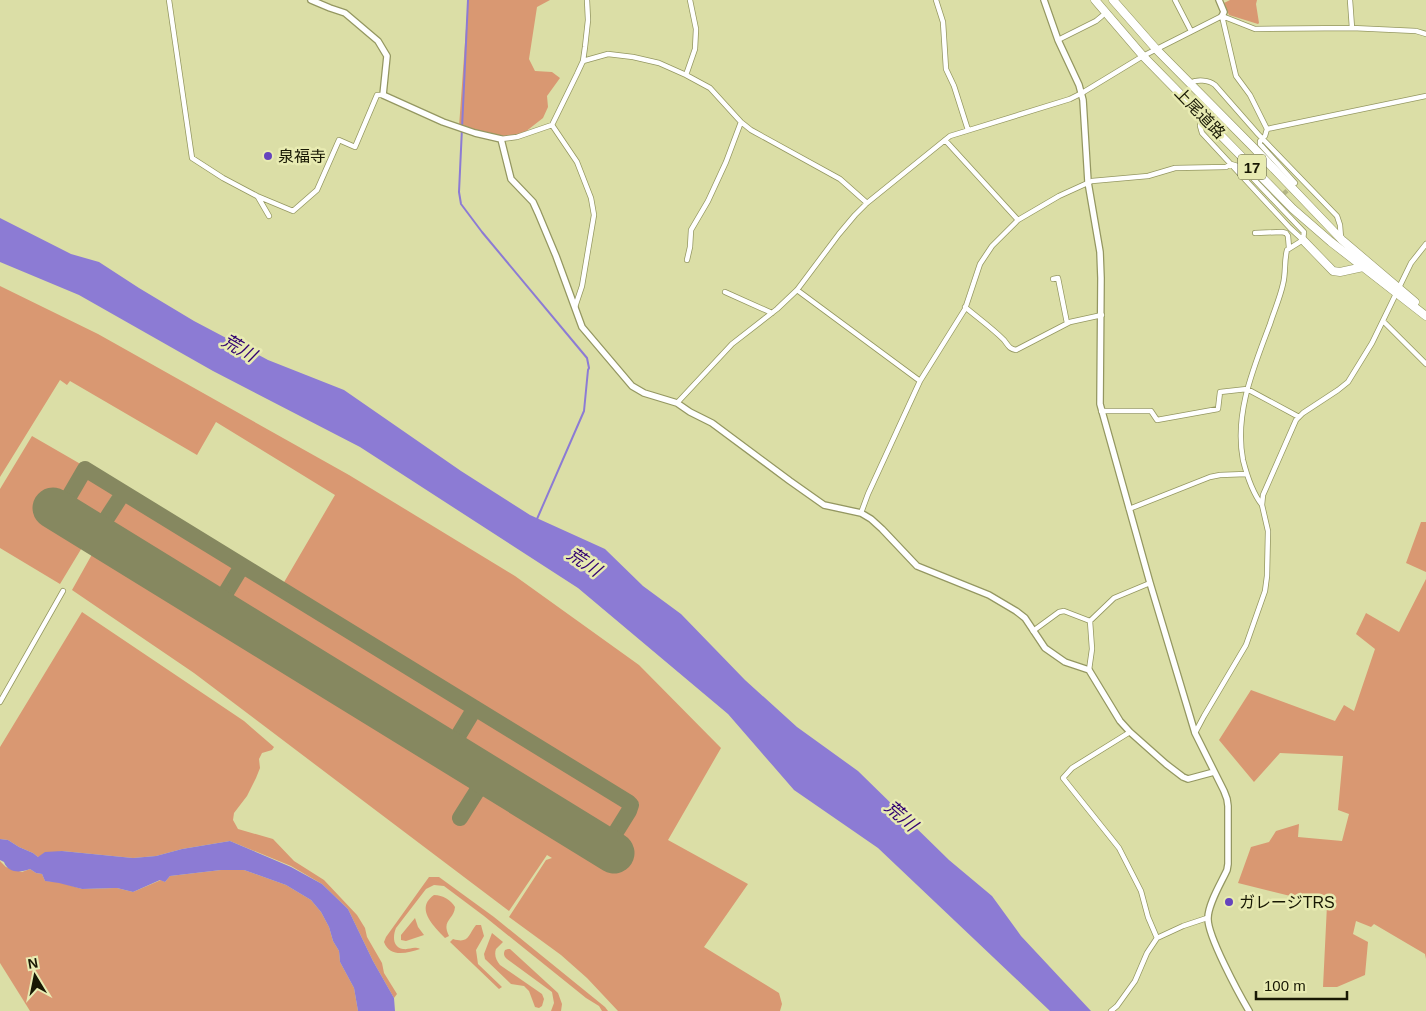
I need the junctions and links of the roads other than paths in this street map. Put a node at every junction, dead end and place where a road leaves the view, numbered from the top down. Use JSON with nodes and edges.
{"nodes":[{"id":1,"x":169,"y":0,"type":"edge"},
{"id":2,"x":311,"y":0,"type":"edge"},
{"id":3,"x":587,"y":0,"type":"edge"},
{"id":4,"x":690,"y":0,"type":"edge"},
{"id":5,"x":936,"y":0,"type":"edge"},
{"id":6,"x":1044,"y":0,"type":"edge"},
{"id":7,"x":1095,"y":0,"type":"edge"},
{"id":8,"x":1113,"y":0,"type":"edge"},
{"id":9,"x":1175,"y":0,"type":"edge"},
{"id":10,"x":1219,"y":0,"type":"edge"},
{"id":11,"x":1350,"y":0,"type":"edge"},
{"id":12,"x":1102,"y":16,"type":"dead end"},
{"id":13,"x":1222,"y":16,"type":"junction"},
{"id":14,"x":1352,"y":28,"type":"junction"},
{"id":15,"x":1191,"y":31,"type":"junction"},
{"id":16,"x":1426,"y":34,"type":"edge"},
{"id":17,"x":1058,"y":40,"type":"junction"},
{"id":18,"x":1156,"y":49,"type":"junction"},
{"id":19,"x":1143,"y":56,"type":"junction"},
{"id":20,"x":583,"y":61,"type":"junction"},
{"id":21,"x":686,"y":75,"type":"junction"},
{"id":22,"x":1190,"y":83,"type":"junction"},
{"id":23,"x":1082,"y":93,"type":"junction"},
{"id":24,"x":383,"y":95,"type":"junction"},
{"id":25,"x":1426,"y":96,"type":"edge"},
{"id":26,"x":1202,"y":116,"type":"junction"},
{"id":27,"x":741,"y":122,"type":"junction"},
{"id":28,"x":552,"y":125,"type":"junction"},
{"id":29,"x":1267,"y":129,"type":"junction"},
{"id":30,"x":968,"y":130,"type":"junction"},
{"id":31,"x":1262,"y":138,"type":"junction"},
{"id":32,"x":501,"y":139,"type":"junction"},
{"id":33,"x":945,"y":140,"type":"junction"},
{"id":34,"x":1231,"y":164,"type":"junction"},
{"id":35,"x":1088,"y":182,"type":"junction"},
{"id":36,"x":1293,"y":184,"type":"dead end"},
{"id":37,"x":257,"y":196,"type":"junction"},
{"id":38,"x":868,"y":202,"type":"junction"},
{"id":39,"x":269,"y":216,"type":"dead end"},
{"id":40,"x":1018,"y":220,"type":"junction"},
{"id":41,"x":1255,"y":233,"type":"dead end"},
{"id":42,"x":1303,"y":240,"type":"junction"},
{"id":43,"x":1342,"y":240,"type":"junction"},
{"id":44,"x":1426,"y":244,"type":"edge"},
{"id":45,"x":1289,"y":248,"type":"junction"},
{"id":46,"x":687,"y":260,"type":"dead end"},
{"id":47,"x":1363,"y":267,"type":"junction"},
{"id":48,"x":1053,"y":279,"type":"dead end"},
{"id":49,"x":797,"y":290,"type":"junction"},
{"id":50,"x":1398,"y":291,"type":"junction"},
{"id":51,"x":725,"y":292,"type":"dead end"},
{"id":52,"x":965,"y":307,"type":"junction"},
{"id":53,"x":575,"y":308,"type":"junction"},
{"id":54,"x":772,"y":313,"type":"junction"},
{"id":55,"x":1426,"y":314,"type":"edge"},
{"id":56,"x":1102,"y":315,"type":"junction"},
{"id":57,"x":1383,"y":321,"type":"junction"},
{"id":58,"x":1067,"y":324,"type":"junction"},
{"id":59,"x":1426,"y":364,"type":"edge"},
{"id":60,"x":920,"y":381,"type":"junction"},
{"id":61,"x":1247,"y":390,"type":"junction"},
{"id":62,"x":677,"y":403,"type":"junction"},
{"id":63,"x":1102,"y":411,"type":"junction"},
{"id":64,"x":1299,"y":417,"type":"junction"},
{"id":65,"x":1246,"y":474,"type":"junction"},
{"id":66,"x":1262,"y":505,"type":"junction"},
{"id":67,"x":1129,"y":509,"type":"junction"},
{"id":68,"x":861,"y":514,"type":"junction"},
{"id":69,"x":1150,"y":583,"type":"junction"},
{"id":70,"x":63,"y":591,"type":"dead end"},
{"id":71,"x":1090,"y":621,"type":"junction"},
{"id":72,"x":1033,"y":631,"type":"junction"},
{"id":73,"x":1089,"y":670,"type":"junction"},
{"id":74,"x":0,"y":702,"type":"edge"},
{"id":75,"x":1130,"y":732,"type":"junction"},
{"id":76,"x":1195,"y":733,"type":"junction"},
{"id":77,"x":1214,"y":772,"type":"junction"},
{"id":78,"x":1208,"y":918,"type":"junction"},
{"id":79,"x":1157,"y":938,"type":"junction"},
{"id":80,"x":1111,"y":1011,"type":"edge"},
{"id":81,"x":1248,"y":1011,"type":"edge"}],
"edges":[{"from":1,"to":37,"type":"street"},
{"from":2,"to":24,"type":"street"},
{"from":3,"to":20,"type":"street"},
{"from":4,"to":21,"type":"street"},
{"from":5,"to":30,"type":"street"},
{"from":6,"to":17,"type":"street"},
{"from":7,"to":19,"type":"highway","name":"上尾道路","number":"17"},
{"from":8,"to":18,"type":"highway","name":"上尾道路","number":"17"},
{"from":9,"to":15,"type":"street"},
{"from":10,"to":13,"type":"street"},
{"from":11,"to":14,"type":"street"},
{"from":12,"to":17,"type":"street"},
{"from":13,"to":14,"type":"street"},
{"from":13,"to":15,"type":"street"},
{"from":13,"to":29,"type":"street"},
{"from":14,"to":16,"type":"street"},
{"from":15,"to":18,"type":"street"},
{"from":17,"to":23,"type":"street"},
{"from":18,"to":19,"type":"street"},
{"from":18,"to":22,"type":"highway","name":"上尾道路","number":"17"},
{"from":19,"to":23,"type":"street"},
{"from":19,"to":26,"type":"highway","name":"上尾道路","number":"17"},
{"from":20,"to":21,"type":"street"},
{"from":20,"to":28,"type":"street"},
{"from":21,"to":27,"type":"street"},
{"from":22,"to":31,"type":"street"},
{"from":22,"to":43,"type":"highway","name":"上尾道路","number":"17"},
{"from":23,"to":30,"type":"street"},
{"from":23,"to":35,"type":"street"},
{"from":24,"to":32,"type":"street"},
{"from":24,"to":37,"type":"street"},
{"from":25,"to":29,"type":"street"},
{"from":26,"to":34,"type":"street"},
{"from":26,"to":47,"type":"highway","name":"上尾道路","number":"17"},
{"from":27,"to":38,"type":"street"},
{"from":27,"to":46,"type":"street"},
{"from":28,"to":32,"type":"street"},
{"from":28,"to":53,"type":"street"},
{"from":29,"to":31,"type":"street"},
{"from":30,"to":33,"type":"street"},
{"from":31,"to":36,"type":"street"},
{"from":31,"to":43,"type":"street"},
{"from":32,"to":53,"type":"street"},
{"from":33,"to":38,"type":"street"},
{"from":33,"to":40,"type":"street"},
{"from":34,"to":35,"type":"street"},
{"from":34,"to":42,"type":"street"},
{"from":34,"to":42,"type":"street"},
{"from":35,"to":40,"type":"street"},
{"from":35,"to":56,"type":"street"},
{"from":37,"to":39,"type":"street"},
{"from":38,"to":49,"type":"street"},
{"from":40,"to":52,"type":"street"},
{"from":41,"to":45,"type":"street"},
{"from":42,"to":45,"type":"street"},
{"from":42,"to":47,"type":"highway"},
{"from":43,"to":50,"type":"highway","name":"上尾道路","number":"17"},
{"from":44,"to":50,"type":"street"},
{"from":45,"to":61,"type":"street"},
{"from":47,"to":50,"type":"highway","name":"上尾道路","number":"17"},
{"from":48,"to":58,"type":"street"},
{"from":49,"to":54,"type":"street"},
{"from":49,"to":60,"type":"street"},
{"from":50,"to":55,"type":"highway","name":"上尾道路","number":"17"},
{"from":50,"to":57,"type":"street"},
{"from":51,"to":54,"type":"street"},
{"from":52,"to":58,"type":"street"},
{"from":52,"to":60,"type":"street"},
{"from":53,"to":62,"type":"street"},
{"from":54,"to":62,"type":"street"},
{"from":56,"to":58,"type":"street"},
{"from":56,"to":63,"type":"street"},
{"from":57,"to":59,"type":"street"},
{"from":57,"to":64,"type":"street"},
{"from":60,"to":68,"type":"street"},
{"from":61,"to":63,"type":"street"},
{"from":61,"to":64,"type":"street"},
{"from":61,"to":65,"type":"street"},
{"from":62,"to":68,"type":"street"},
{"from":63,"to":67,"type":"street"},
{"from":64,"to":66,"type":"street"},
{"from":65,"to":66,"type":"street"},
{"from":65,"to":67,"type":"street"},
{"from":66,"to":76,"type":"street"},
{"from":67,"to":69,"type":"street"},
{"from":68,"to":72,"type":"street"},
{"from":69,"to":71,"type":"street"},
{"from":69,"to":76,"type":"street"},
{"from":70,"to":74,"type":"street"},
{"from":71,"to":72,"type":"street"},
{"from":71,"to":73,"type":"street"},
{"from":72,"to":73,"type":"street"},
{"from":73,"to":75,"type":"street"},
{"from":75,"to":77,"type":"street"},
{"from":75,"to":79,"type":"street"},
{"from":76,"to":77,"type":"street"},
{"from":77,"to":78,"type":"street"},
{"from":78,"to":79,"type":"street"},
{"from":78,"to":81,"type":"street"},
{"from":79,"to":80,"type":"street"}]}
